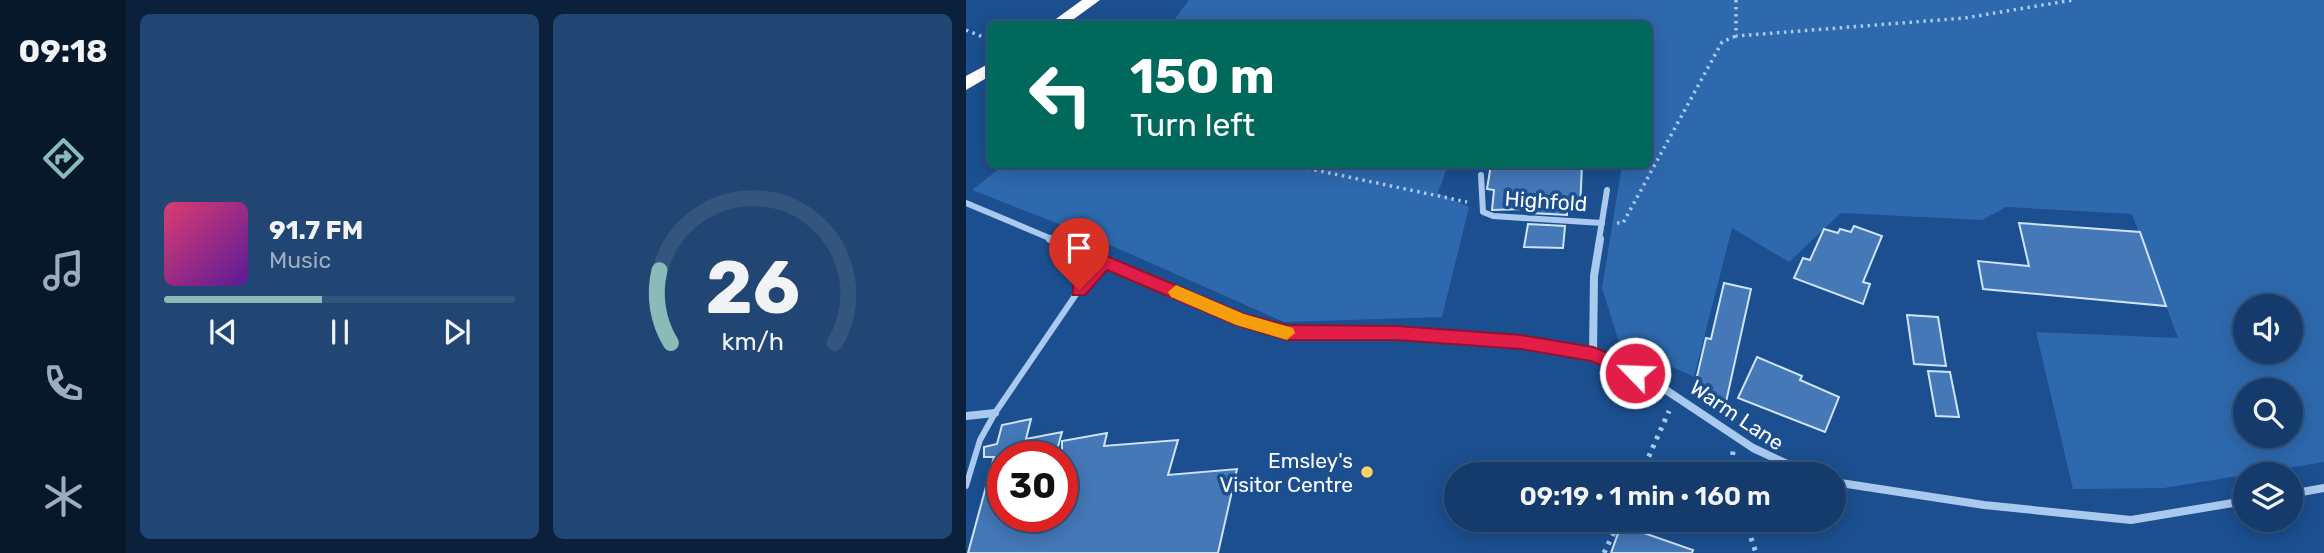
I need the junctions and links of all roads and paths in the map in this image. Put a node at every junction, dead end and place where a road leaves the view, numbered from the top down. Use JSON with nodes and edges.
{"nodes":[{"id":1,"x":1092,"y":0,"type":"edge"},
{"id":2,"x":1735,"y":0,"type":"edge"},
{"id":3,"x":2073,"y":0,"type":"edge"},
{"id":4,"x":1061,"y":21,"type":"edge"},
{"id":5,"x":966,"y":30,"type":"edge"},
{"id":6,"x":1736,"y":36,"type":"junction"},
{"id":7,"x":987,"y":39,"type":"edge"},
{"id":8,"x":987,"y":71,"type":"edge"},
{"id":9,"x":966,"y":84,"type":"edge"},
{"id":10,"x":1306,"y":168,"type":"edge"},
{"id":11,"x":1481,"y":175,"type":"dead end"},
{"id":12,"x":1607,"y":190,"type":"dead end"},
{"id":13,"x":966,"y":203,"type":"edge"},
{"id":14,"x":1482,"y":204,"type":"junction"},
{"id":15,"x":1602,"y":223,"type":"junction"},
{"id":16,"x":1104,"y":262,"type":"junction"},
{"id":17,"x":1593,"y":354,"type":"junction"},
{"id":18,"x":1677,"y":395,"type":"junction"},
{"id":19,"x":995,"y":412,"type":"junction"},
{"id":20,"x":966,"y":416,"type":"edge"},
{"id":21,"x":1646,"y":462,"type":"edge"},
{"id":22,"x":1776,"y":462,"type":"edge"},
{"id":23,"x":1846,"y":484,"type":"edge"},
{"id":24,"x":966,"y":486,"type":"edge"},
{"id":25,"x":2324,"y":488,"type":"edge"},
{"id":26,"x":2303,"y":492,"type":"edge"},
{"id":27,"x":2233,"y":503,"type":"edge"},
{"id":28,"x":1614,"y":532,"type":"edge"},
{"id":29,"x":1749,"y":532,"type":"edge"},
{"id":30,"x":1604,"y":553,"type":"edge"},
{"id":31,"x":1756,"y":553,"type":"edge"}],
"edges":[{"from":1,"to":4,"type":"highway"},
{"from":2,"to":6,"type":"path"},
{"from":3,"to":6,"type":"path"},
{"from":5,"to":7,"type":"path"},
{"from":6,"to":15,"type":"path"},
{"from":8,"to":9,"type":"highway"},
{"from":10,"to":14,"type":"path"},
{"from":11,"to":14,"type":"street","name":"Highfold"},
{"from":12,"to":15,"type":"street","name":"Highfold"},
{"from":13,"to":16,"type":"street","name":"Warm Lane"},
{"from":14,"to":15,"type":"street","name":"Highfold"},
{"from":15,"to":17,"type":"street","name":"Highfold"},
{"from":16,"to":17,"type":"street","name":"Warm Lane"},
{"from":16,"to":19,"type":"lane"},
{"from":17,"to":18,"type":"street","name":"Warm Lane"},
{"from":18,"to":21,"type":"path"},
{"from":18,"to":22,"type":"street","name":"Warm Lane"},
{"from":19,"to":20,"type":"street"},
{"from":19,"to":24,"type":"lane"},
{"from":23,"to":27,"type":"street"},
{"from":25,"to":26,"type":"street"},
{"from":28,"to":30,"type":"path"},
{"from":29,"to":31,"type":"path"}]}
